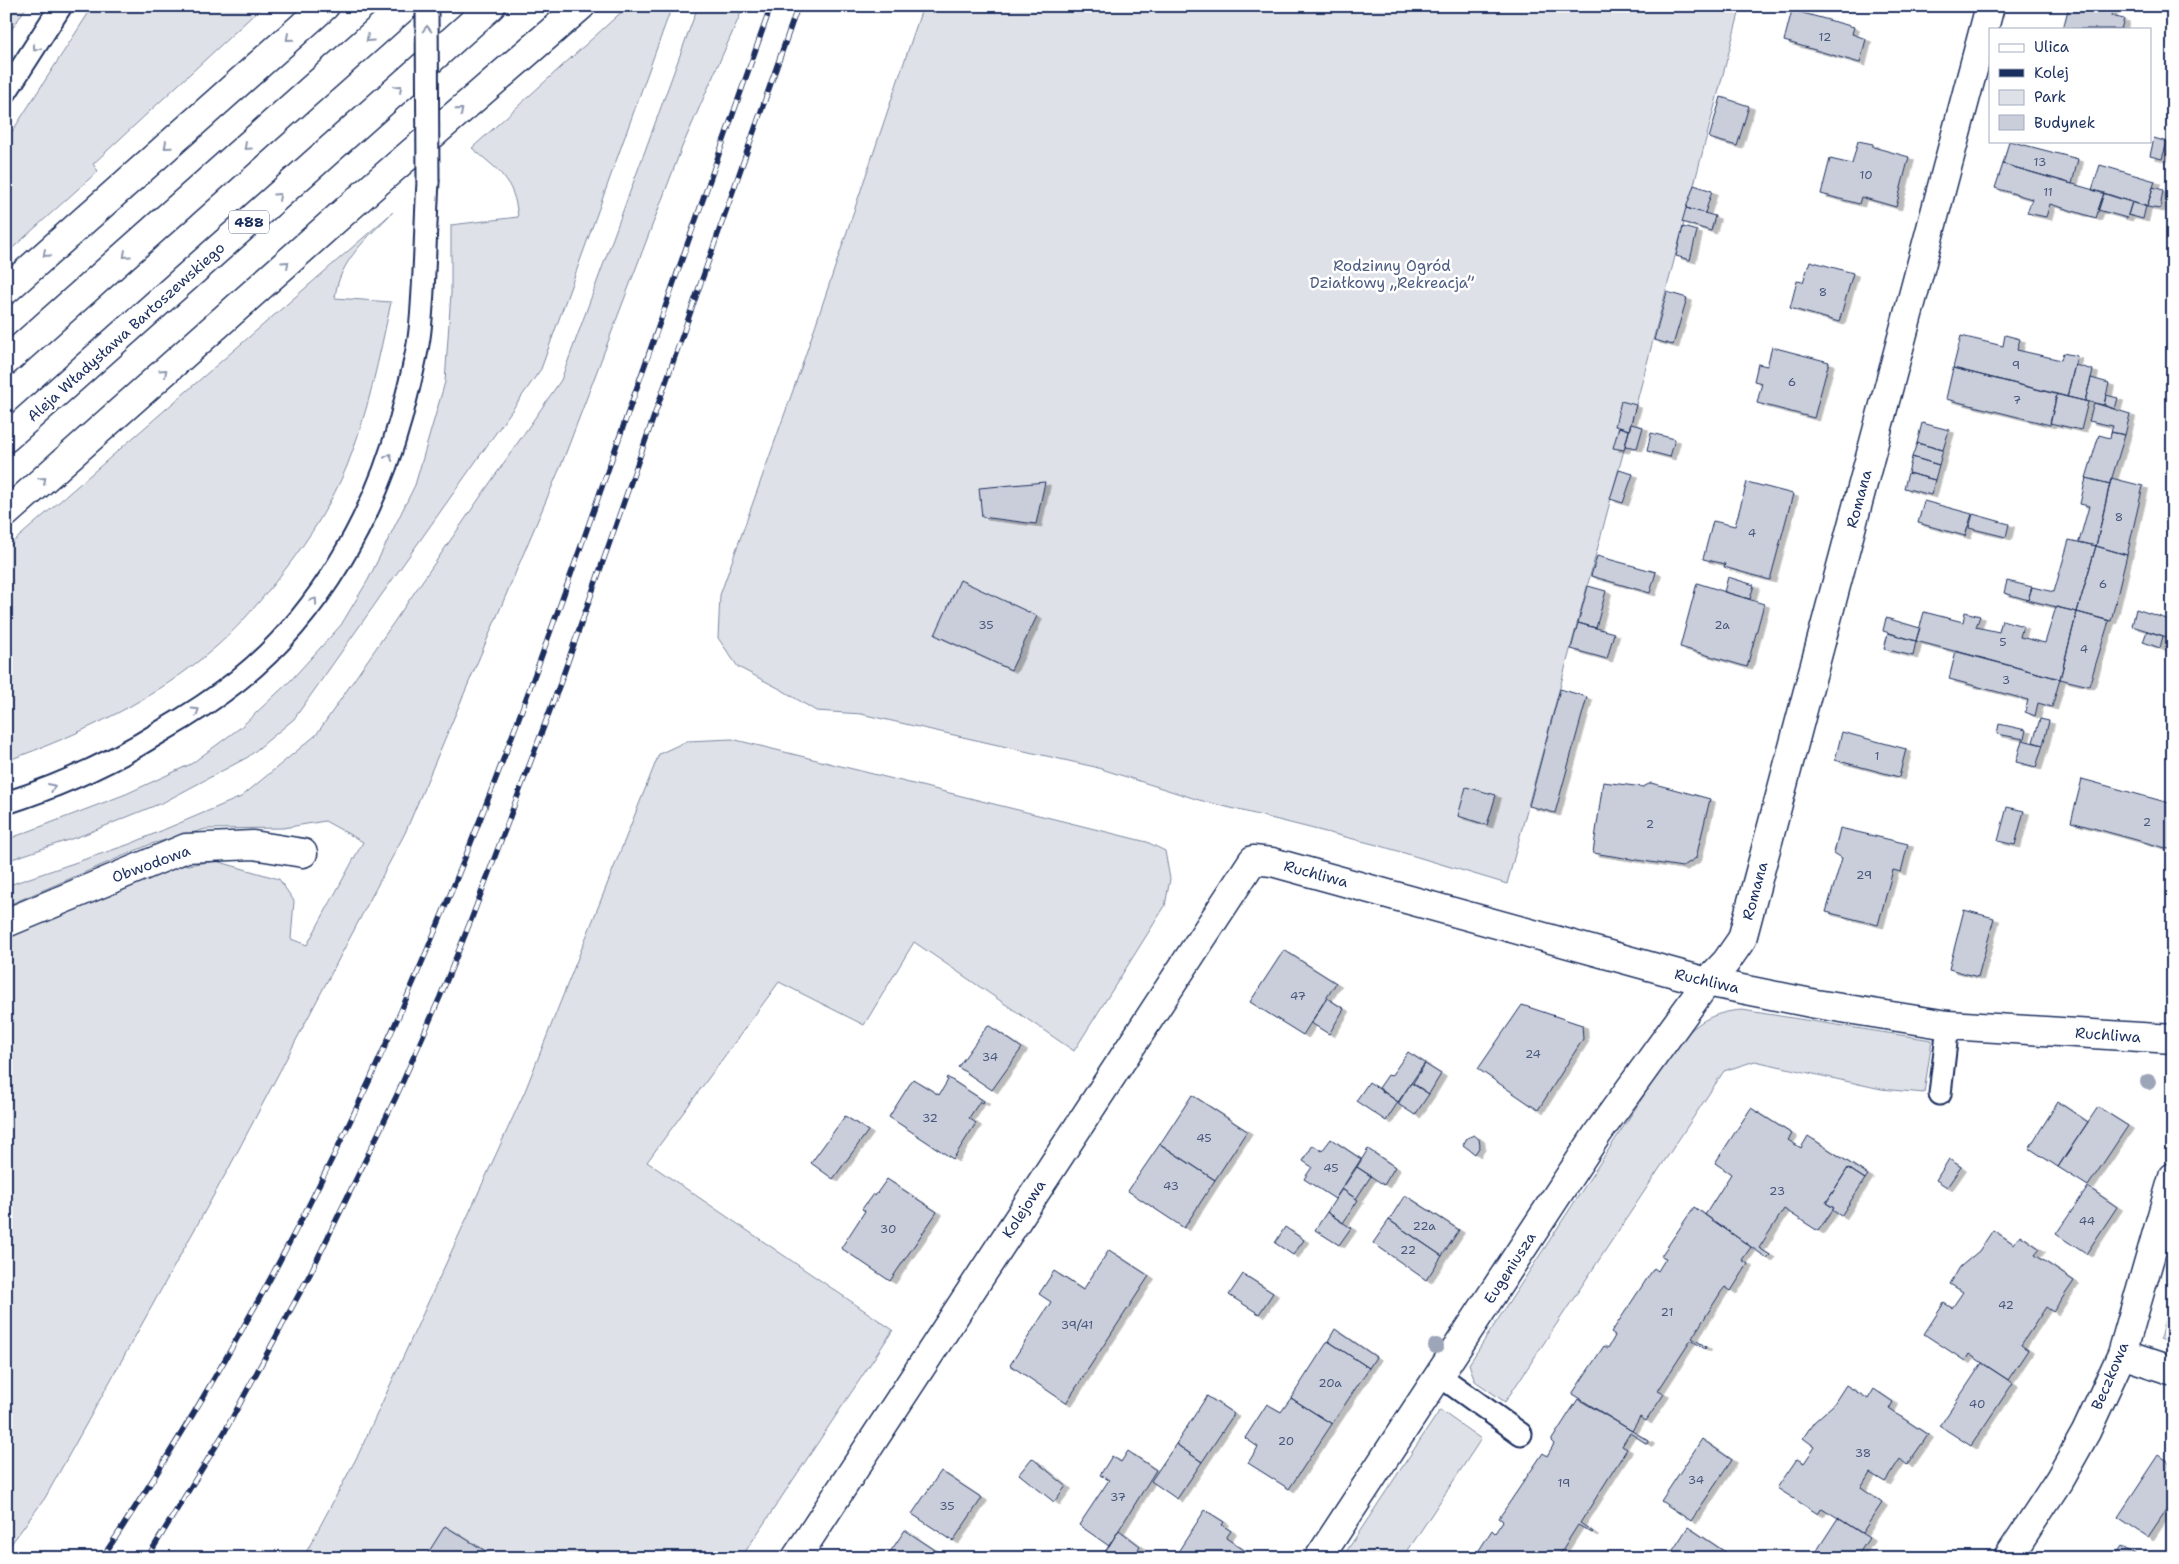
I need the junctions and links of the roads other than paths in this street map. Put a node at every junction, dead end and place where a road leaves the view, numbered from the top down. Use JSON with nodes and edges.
{"nodes":[{"id":1,"x":62,"y":6,"type":"edge"},
{"id":2,"x":325,"y":6,"type":"edge"},
{"id":3,"x":405,"y":6,"type":"edge"},
{"id":4,"x":426,"y":6,"type":"edge"},
{"id":5,"x":491,"y":6,"type":"edge"},
{"id":6,"x":581,"y":6,"type":"edge"},
{"id":7,"x":1990,"y":6,"type":"edge"},
{"id":8,"x":6,"y":92,"type":"edge"},
{"id":9,"x":6,"y":290,"type":"edge"},
{"id":10,"x":6,"y":362,"type":"edge"},
{"id":11,"x":6,"y":438,"type":"edge"},
{"id":12,"x":6,"y":513,"type":"edge"},
{"id":13,"x":6,"y":803,"type":"edge"},
{"id":14,"x":304,"y":853,"type":"dead end"},
{"id":15,"x":1253,"y":860,"type":"joint"},
{"id":16,"x":6,"y":924,"type":"edge"},
{"id":17,"x":1707,"y":982,"type":"junction"},
{"id":18,"x":1948,"y":1025,"type":"junction"},
{"id":19,"x":2173,"y":1039,"type":"edge"},
{"id":20,"x":1940,"y":1094,"type":"dead end"},
{"id":21,"x":2173,"y":1178,"type":"edge"},
{"id":22,"x":2122,"y":1354,"type":"junction"},
{"id":23,"x":2173,"y":1371,"type":"edge"},
{"id":24,"x":1440,"y":1376,"type":"junction"},
{"id":25,"x":1520,"y":1434,"type":"dead end"},
{"id":26,"x":796,"y":1558,"type":"edge"},
{"id":27,"x":1319,"y":1558,"type":"edge"},
{"id":28,"x":2008,"y":1558,"type":"edge"}],
"edges":[{"from":1,"to":8,"type":"lane","one_way":true},
{"from":2,"to":9,"type":"street","one_way":true},
{"from":3,"to":10,"type":"street","one_way":true},
{"from":13,"to":4,"type":"lane","one_way":true,"bridge":true},
{"from":11,"to":5,"type":"street","name":"Aleja Władysława Bartoszewskiego","number":"488","one_way":true},
{"from":12,"to":6,"type":"street","one_way":true},
{"from":7,"to":17,"type":"street","name":"Romana"},
{"from":14,"to":16,"type":"street","name":"Obwodowa"},
{"from":15,"to":17,"type":"street","name":"Ruchliwa"},
{"from":15,"to":26,"type":"street","name":"Kolejowa"},
{"from":17,"to":18,"type":"street","name":"Ruchliwa"},
{"from":17,"to":24,"type":"street","name":"Eugeniusza"},
{"from":18,"to":19,"type":"street","name":"Ruchliwa"},
{"from":18,"to":20,"type":"lane"},
{"from":21,"to":22,"type":"street","name":"Beczkowa"},
{"from":22,"to":23,"type":"street"},
{"from":22,"to":28,"type":"street","name":"Beczkowa"},
{"from":24,"to":25,"type":"lane"},
{"from":24,"to":27,"type":"street","name":"Eugeniusza"}]}
